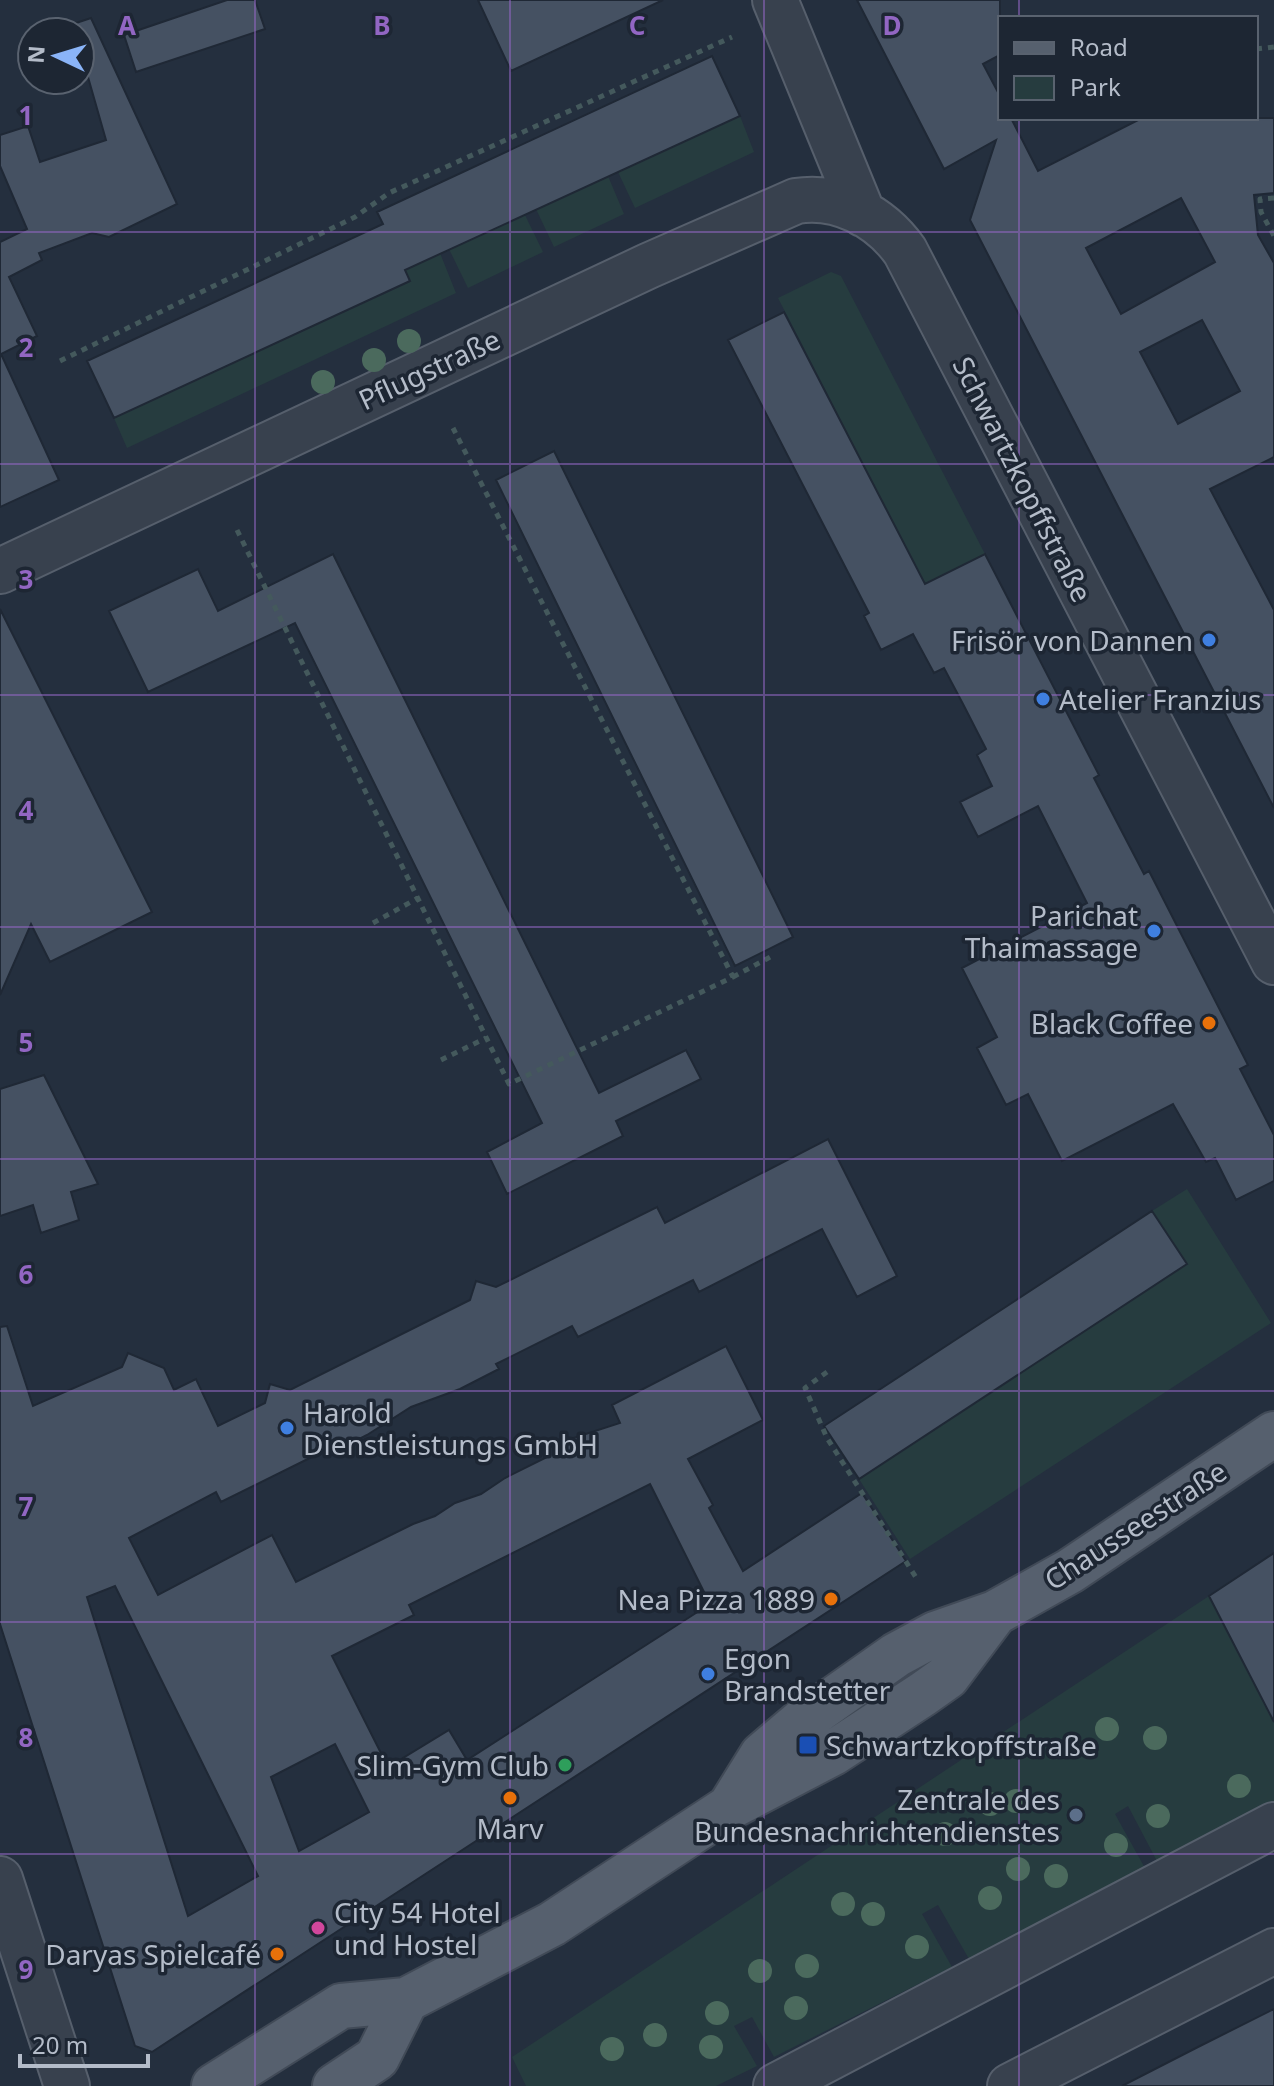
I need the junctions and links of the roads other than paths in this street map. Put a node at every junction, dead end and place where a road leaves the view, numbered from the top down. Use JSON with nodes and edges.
{"nodes":[{"id":1,"x":775,"y":0,"type":"edge"},
{"id":2,"x":863,"y":214,"type":"junction"},
{"id":3,"x":0,"y":571,"type":"edge"},
{"id":4,"x":1274,"y":962,"type":"edge"},
{"id":5,"x":1274,"y":1434,"type":"edge"},
{"id":6,"x":1274,"y":1825,"type":"edge"},
{"id":7,"x":0,"y":1879,"type":"edge"},
{"id":8,"x":1274,"y":1951,"type":"edge"},
{"id":9,"x":406,"y":2000,"type":"junction"},
{"id":10,"x":67,"y":2086,"type":"edge"},
{"id":11,"x":214,"y":2086,"type":"edge"},
{"id":12,"x":335,"y":2086,"type":"edge"},
{"id":13,"x":776,"y":2086,"type":"edge"},
{"id":14,"x":1010,"y":2086,"type":"edge"}],
"edges":[{"from":1,"to":2,"type":"street","name":"Schwartzkopffstraße"},
{"from":2,"to":3,"type":"street","name":"Pflugstraße"},
{"from":2,"to":4,"type":"street","name":"Schwartzkopffstraße"},
{"from":5,"to":9,"type":"main road","name":"Chausseestraße"},
{"from":6,"to":13,"type":"street"},
{"from":7,"to":10,"type":"street"},
{"from":8,"to":14,"type":"street"},
{"from":9,"to":11,"type":"main road","name":"Chausseestraße"},
{"from":9,"to":12,"type":"main road"}]}
